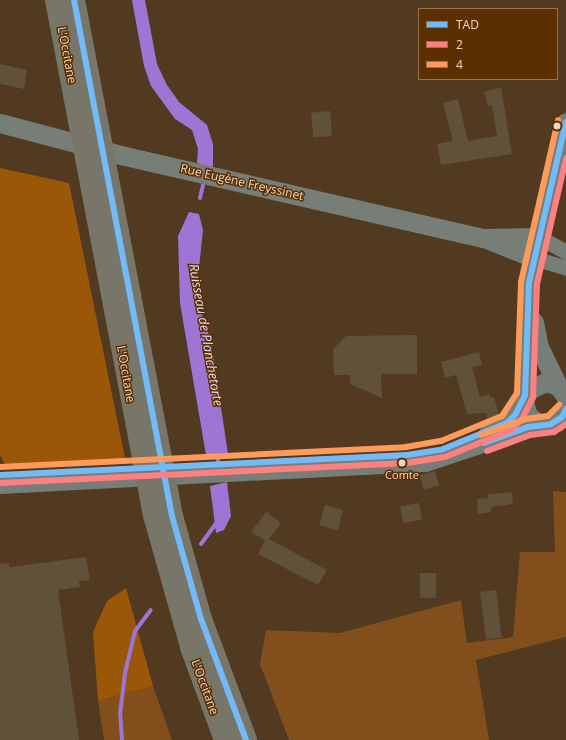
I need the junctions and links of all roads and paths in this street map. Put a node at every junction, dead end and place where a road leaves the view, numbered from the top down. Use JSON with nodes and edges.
{"nodes":[{"id":1,"x":56,"y":0,"type":"edge"},
{"id":2,"x":74,"y":0,"type":"edge"},
{"id":3,"x":85,"y":110,"type":"junction"},
{"id":4,"x":566,"y":122,"type":"edge"},
{"id":5,"x":0,"y":123,"type":"edge"},
{"id":6,"x":104,"y":214,"type":"junction"},
{"id":7,"x":484,"y":238,"type":"junction"},
{"id":8,"x":545,"y":239,"type":"junction"},
{"id":9,"x":566,"y":252,"type":"edge"},
{"id":10,"x":534,"y":258,"type":"junction"},
{"id":11,"x":566,"y":268,"type":"edge"},
{"id":12,"x":528,"y":293,"type":"junction"},
{"id":13,"x":564,"y":395,"type":"edge"},
{"id":14,"x":524,"y":399,"type":"junction"},
{"id":15,"x":552,"y":425,"type":"edge"},
{"id":16,"x":0,"y":475,"type":"edge"},
{"id":17,"x":0,"y":484,"type":"edge"},
{"id":18,"x":163,"y":516,"type":"junction"},
{"id":19,"x":225,"y":740,"type":"edge"},
{"id":20,"x":246,"y":740,"type":"edge"}],
"edges":[{"from":1,"to":3,"type":"highway","name":"L'Occitane"},
{"from":2,"to":3,"type":"highway","name":"L'Occitane"},
{"from":3,"to":6,"type":"highway","name":"L'Occitane"},
{"from":4,"to":8,"type":"street"},
{"from":5,"to":7,"type":"street","name":"Rue Eugène Freyssinet"},
{"from":6,"to":18,"type":"highway","name":"L'Occitane"},
{"from":6,"to":18,"type":"highway","name":"L'Occitane"},
{"from":7,"to":8,"type":"street","name":"Rue Eugène Freyssinet"},
{"from":7,"to":10,"type":"street","name":"Rue Eugène Freyssinet"},
{"from":8,"to":9,"type":"street"},
{"from":8,"to":10,"type":"street"},
{"from":10,"to":11,"type":"street"},
{"from":10,"to":12,"type":"street"},
{"from":12,"to":13,"type":"street"},
{"from":12,"to":14,"type":"street"},
{"from":13,"to":14,"type":"street"},
{"from":13,"to":15,"type":"street"},
{"from":14,"to":15,"type":"street"},
{"from":14,"to":16,"type":"street"},
{"from":15,"to":17,"type":"street"},
{"from":18,"to":19,"type":"highway","name":"L'Occitane"},
{"from":18,"to":20,"type":"highway","name":"L'Occitane"}]}
